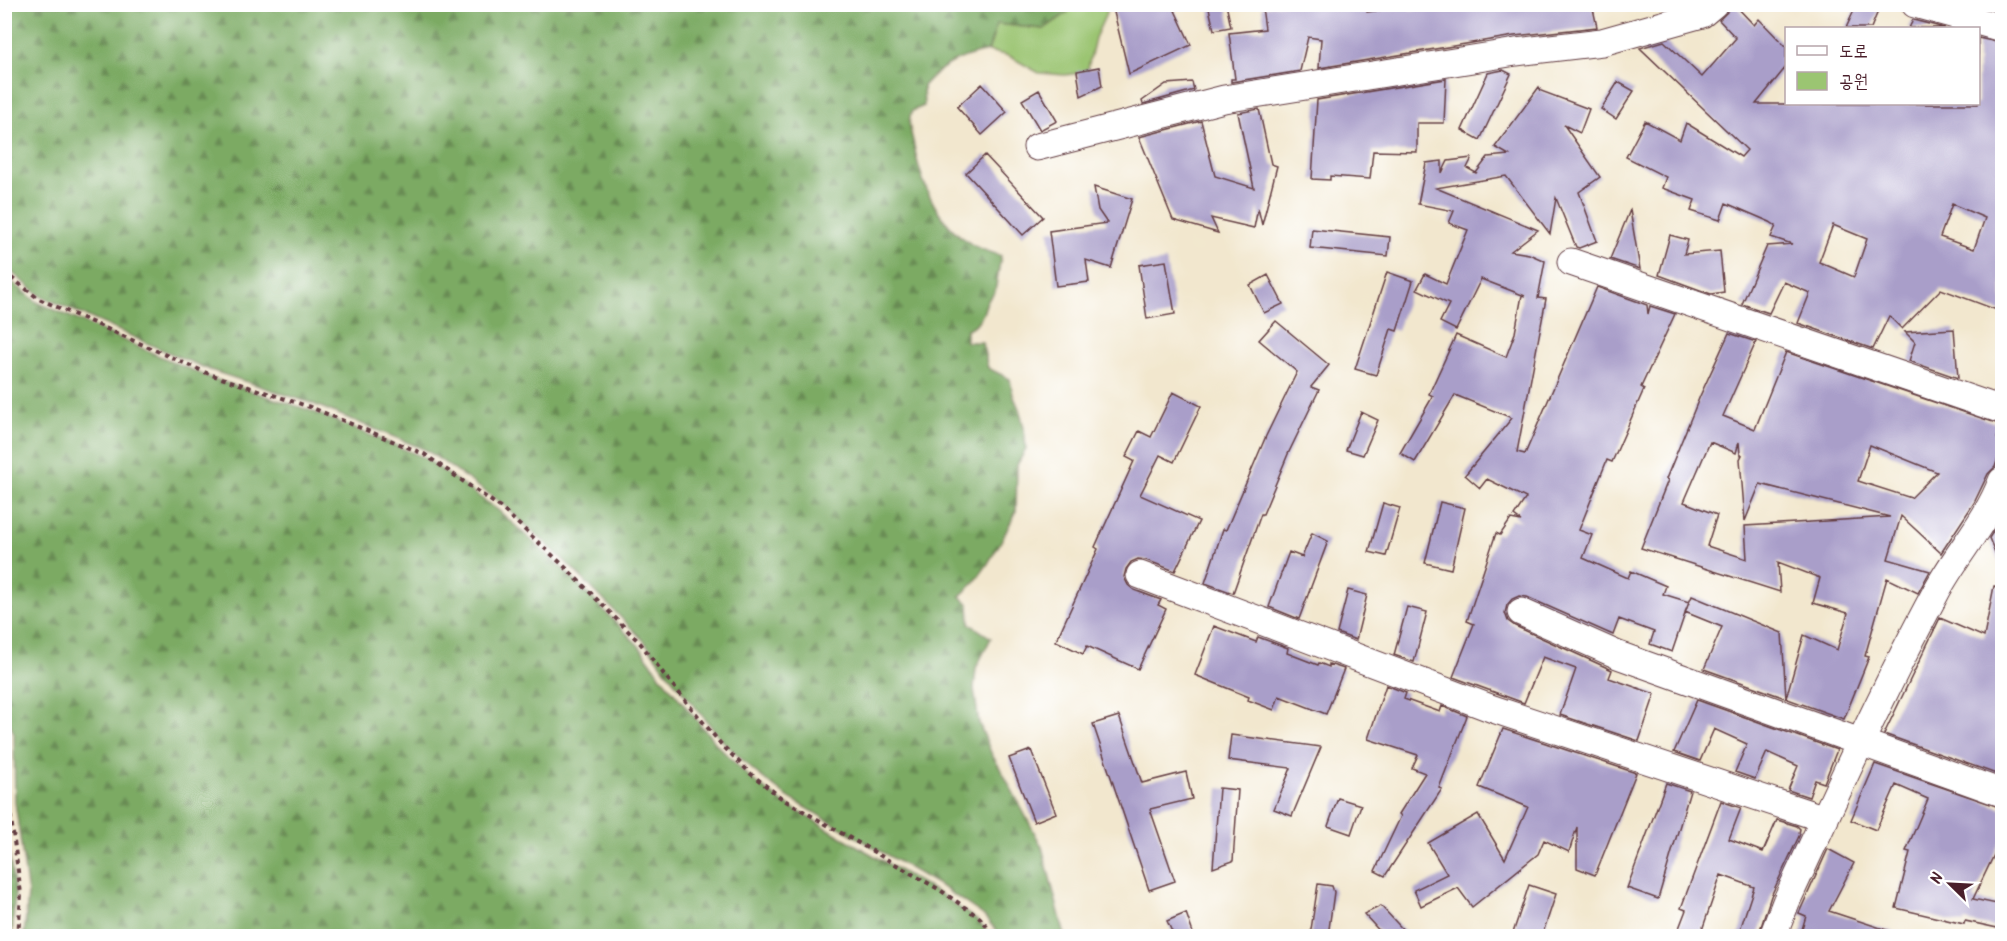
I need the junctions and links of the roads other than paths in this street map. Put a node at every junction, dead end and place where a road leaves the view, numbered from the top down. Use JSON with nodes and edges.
{"nodes":[{"id":1,"x":1714,"y":4,"type":"edge"},
{"id":2,"x":1915,"y":4,"type":"edge"},
{"id":3,"x":2002,"y":28,"type":"edge"},
{"id":4,"x":1037,"y":147,"type":"dead end"},
{"id":5,"x":1571,"y":262,"type":"dead end"},
{"id":6,"x":2002,"y":410,"type":"edge"},
{"id":7,"x":2002,"y":481,"type":"edge"},
{"id":8,"x":1140,"y":575,"type":"dead end"},
{"id":9,"x":1521,"y":612,"type":"dead end"},
{"id":10,"x":1861,"y":742,"type":"junction"},
{"id":11,"x":2002,"y":793,"type":"edge"},
{"id":12,"x":1825,"y":819,"type":"junction"},
{"id":13,"x":1773,"y":936,"type":"edge"}],
"edges":[{"from":1,"to":4,"type":"street"},
{"from":2,"to":3,"type":"street"},
{"from":5,"to":6,"type":"street"},
{"from":7,"to":10,"type":"street"},
{"from":8,"to":12,"type":"street"},
{"from":9,"to":10,"type":"street"},
{"from":10,"to":11,"type":"street"},
{"from":10,"to":12,"type":"street"},
{"from":12,"to":13,"type":"street"}]}
